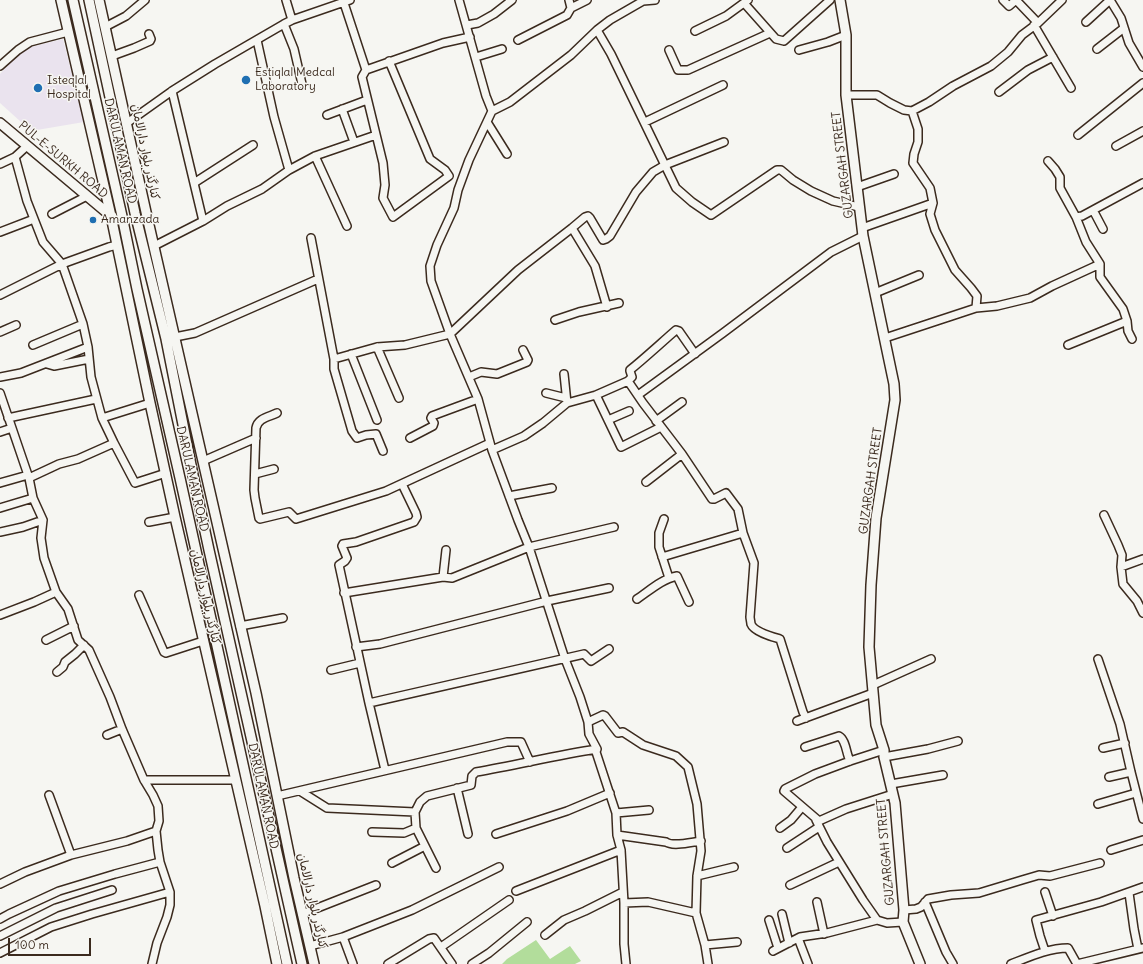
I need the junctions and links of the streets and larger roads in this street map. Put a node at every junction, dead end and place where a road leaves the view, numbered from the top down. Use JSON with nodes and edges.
{"nodes":[{"id":1,"x":61,"y":0,"type":"edge"},
{"id":2,"x":73,"y":0,"type":"edge"},
{"id":3,"x":89,"y":0,"type":"edge"},
{"id":4,"x":99,"y":0,"type":"edge"},
{"id":5,"x":145,"y":0,"type":"edge"},
{"id":6,"x":286,"y":0,"type":"edge"},
{"id":7,"x":459,"y":0,"type":"edge"},
{"id":8,"x":512,"y":0,"type":"edge"},
{"id":9,"x":569,"y":0,"type":"edge"},
{"id":10,"x":587,"y":0,"type":"edge"},
{"id":11,"x":655,"y":0,"type":"edge"},
{"id":12,"x":830,"y":0,"type":"edge"},
{"id":13,"x":840,"y":0,"type":"edge"},
{"id":14,"x":1003,"y":0,"type":"edge"},
{"id":15,"x":1062,"y":0,"type":"edge"},
{"id":16,"x":1110,"y":0,"type":"edge"},
{"id":17,"x":345,"y":1,"type":"edge"},
{"id":18,"x":643,"y":1,"type":"edge"},
{"id":19,"x":746,"y":2,"type":"edge"},
{"id":20,"x":571,"y":8,"type":"junction"},
{"id":21,"x":292,"y":20,"type":"junction"},
{"id":22,"x":1086,"y":22,"type":"dead end"},
{"id":23,"x":284,"y":24,"type":"junction"},
{"id":24,"x":1036,"y":24,"type":"junction"},
{"id":25,"x":466,"y":25,"type":"junction"},
{"id":26,"x":105,"y":27,"type":"junction"},
{"id":27,"x":1124,"y":28,"type":"junction"},
{"id":28,"x":597,"y":30,"type":"junction"},
{"id":29,"x":68,"y":32,"type":"junction"},
{"id":30,"x":695,"y":32,"type":"dead end"},
{"id":31,"x":770,"y":33,"type":"junction"},
{"id":32,"x":149,"y":34,"type":"dead end"},
{"id":33,"x":846,"y":34,"type":"junction"},
{"id":34,"x":470,"y":37,"type":"junction"},
{"id":35,"x":257,"y":40,"type":"junction"},
{"id":36,"x":518,"y":40,"type":"dead end"},
{"id":37,"x":502,"y":49,"type":"dead end"},
{"id":38,"x":1098,"y":49,"type":"dead end"},
{"id":39,"x":669,"y":50,"type":"dead end"},
{"id":40,"x":799,"y":50,"type":"dead end"},
{"id":41,"x":112,"y":56,"type":"junction"},
{"id":42,"x":476,"y":57,"type":"junction"},
{"id":43,"x":1053,"y":57,"type":"junction"},
{"id":44,"x":389,"y":61,"type":"junction"},
{"id":45,"x":0,"y":66,"type":"edge"},
{"id":46,"x":1143,"y":67,"type":"edge"},
{"id":47,"x":366,"y":70,"type":"junction"},
{"id":48,"x":1143,"y":83,"type":"edge"},
{"id":49,"x":302,"y":84,"type":"dead end"},
{"id":50,"x":724,"y":85,"type":"dead end"},
{"id":51,"x":1071,"y":88,"type":"dead end"},
{"id":52,"x":172,"y":91,"type":"junction"},
{"id":53,"x":998,"y":92,"type":"dead end"},
{"id":54,"x":846,"y":94,"type":"junction"},
{"id":55,"x":367,"y":100,"type":"junction"},
{"id":56,"x":342,"y":109,"type":"junction"},
{"id":57,"x":492,"y":111,"type":"junction"},
{"id":58,"x":912,"y":111,"type":"junction"},
{"id":59,"x":327,"y":115,"type":"dead end"},
{"id":60,"x":486,"y":122,"type":"junction"},
{"id":61,"x":645,"y":122,"type":"junction"},
{"id":62,"x":0,"y":123,"type":"edge"},
{"id":63,"x":127,"y":123,"type":"junction"},
{"id":64,"x":1143,"y":131,"type":"edge"},
{"id":65,"x":376,"y":135,"type":"junction"},
{"id":66,"x":1078,"y":135,"type":"dead end"},
{"id":67,"x":354,"y":142,"type":"junction"},
{"id":68,"x":724,"y":142,"type":"dead end"},
{"id":69,"x":253,"y":145,"type":"dead end"},
{"id":70,"x":27,"y":146,"type":"junction"},
{"id":71,"x":1116,"y":146,"type":"dead end"},
{"id":72,"x":507,"y":154,"type":"dead end"},
{"id":73,"x":315,"y":156,"type":"junction"},
{"id":74,"x":15,"y":157,"type":"junction"},
{"id":75,"x":1048,"y":162,"type":"dead end"},
{"id":76,"x":0,"y":164,"type":"edge"},
{"id":77,"x":665,"y":165,"type":"junction"},
{"id":78,"x":289,"y":170,"type":"junction"},
{"id":79,"x":894,"y":174,"type":"dead end"},
{"id":80,"x":194,"y":183,"type":"junction"},
{"id":81,"x":1143,"y":183,"type":"edge"},
{"id":82,"x":857,"y":187,"type":"junction"},
{"id":83,"x":87,"y":196,"type":"junction"},
{"id":84,"x":933,"y":203,"type":"junction"},
{"id":85,"x":859,"y":206,"type":"junction"},
{"id":86,"x":1093,"y":210,"type":"junction"},
{"id":87,"x":146,"y":212,"type":"junction"},
{"id":88,"x":136,"y":213,"type":"junction"},
{"id":89,"x":52,"y":214,"type":"dead end"},
{"id":90,"x":111,"y":216,"type":"junction"},
{"id":91,"x":122,"y":216,"type":"junction"},
{"id":92,"x":1076,"y":217,"type":"junction"},
{"id":93,"x":34,"y":219,"type":"junction"},
{"id":94,"x":203,"y":221,"type":"junction"},
{"id":95,"x":347,"y":226,"type":"dead end"},
{"id":96,"x":572,"y":228,"type":"junction"},
{"id":97,"x":1103,"y":230,"type":"dead end"},
{"id":98,"x":0,"y":232,"type":"edge"},
{"id":99,"x":863,"y":232,"type":"junction"},
{"id":100,"x":310,"y":238,"type":"dead end"},
{"id":101,"x":117,"y":245,"type":"junction"},
{"id":102,"x":154,"y":246,"type":"junction"},
{"id":103,"x":62,"y":264,"type":"junction"},
{"id":104,"x":1100,"y":264,"type":"junction"},
{"id":105,"x":919,"y":275,"type":"dead end"},
{"id":106,"x":318,"y":279,"type":"junction"},
{"id":107,"x":875,"y":293,"type":"junction"},
{"id":108,"x":0,"y":295,"type":"edge"},
{"id":109,"x":619,"y":303,"type":"dead end"},
{"id":110,"x":606,"y":307,"type":"junction"},
{"id":111,"x":976,"y":308,"type":"junction"},
{"id":112,"x":555,"y":320,"type":"dead end"},
{"id":113,"x":1127,"y":321,"type":"junction"},
{"id":114,"x":84,"y":324,"type":"junction"},
{"id":115,"x":16,"y":325,"type":"dead end"},
{"id":116,"x":0,"y":332,"type":"edge"},
{"id":117,"x":450,"y":334,"type":"junction"},
{"id":118,"x":171,"y":338,"type":"junction"},
{"id":119,"x":884,"y":338,"type":"junction"},
{"id":120,"x":1132,"y":339,"type":"dead end"},
{"id":121,"x":33,"y":345,"type":"dead end"},
{"id":122,"x":1068,"y":345,"type":"dead end"},
{"id":123,"x":88,"y":347,"type":"junction"},
{"id":124,"x":377,"y":347,"type":"junction"},
{"id":125,"x":523,"y":350,"type":"dead end"},
{"id":126,"x":351,"y":354,"type":"junction"},
{"id":127,"x":695,"y":354,"type":"junction"},
{"id":128,"x":89,"y":359,"type":"junction"},
{"id":129,"x":334,"y":359,"type":"junction"},
{"id":130,"x":47,"y":364,"type":"junction"},
{"id":131,"x":564,"y":374,"type":"dead end"},
{"id":132,"x":0,"y":377,"type":"edge"},
{"id":133,"x":469,"y":377,"type":"junction"},
{"id":134,"x":628,"y":381,"type":"junction"},
{"id":135,"x":546,"y":392,"type":"dead end"},
{"id":136,"x":638,"y":395,"type":"junction"},
{"id":137,"x":596,"y":396,"type":"junction"},
{"id":138,"x":1,"y":397,"type":"edge"},
{"id":139,"x":96,"y":398,"type":"junction"},
{"id":140,"x":399,"y":398,"type":"dead end"},
{"id":141,"x":478,"y":399,"type":"junction"},
{"id":142,"x":566,"y":400,"type":"junction"},
{"id":143,"x":682,"y":402,"type":"dead end"},
{"id":144,"x":150,"y":403,"type":"junction"},
{"id":145,"x":629,"y":411,"type":"dead end"},
{"id":146,"x":277,"y":413,"type":"dead end"},
{"id":147,"x":8,"y":418,"type":"junction"},
{"id":148,"x":102,"y":418,"type":"junction"},
{"id":149,"x":377,"y":420,"type":"dead end"},
{"id":150,"x":608,"y":420,"type":"junction"},
{"id":151,"x":656,"y":421,"type":"junction"},
{"id":152,"x":661,"y":427,"type":"junction"},
{"id":153,"x":12,"y":428,"type":"junction"},
{"id":154,"x":0,"y":432,"type":"edge"},
{"id":155,"x":256,"y":438,"type":"junction"},
{"id":156,"x":410,"y":438,"type":"dead end"},
{"id":157,"x":114,"y":443,"type":"junction"},
{"id":158,"x":491,"y":447,"type":"junction"},
{"id":159,"x":383,"y":451,"type":"dead end"},
{"id":160,"x":682,"y":454,"type":"junction"},
{"id":161,"x":203,"y":461,"type":"junction"},
{"id":162,"x":274,"y":469,"type":"dead end"},
{"id":163,"x":166,"y":473,"type":"junction"},
{"id":164,"x":255,"y":474,"type":"junction"},
{"id":165,"x":29,"y":476,"type":"junction"},
{"id":166,"x":646,"y":482,"type":"dead end"},
{"id":167,"x":0,"y":483,"type":"edge"},
{"id":168,"x":402,"y":484,"type":"junction"},
{"id":169,"x":552,"y":488,"type":"dead end"},
{"id":170,"x":509,"y":496,"type":"junction"},
{"id":171,"x":33,"y":498,"type":"junction"},
{"id":172,"x":0,"y":508,"type":"edge"},
{"id":173,"x":1104,"y":515,"type":"dead end"},
{"id":174,"x":175,"y":517,"type":"junction"},
{"id":175,"x":664,"y":519,"type":"dead end"},
{"id":176,"x":42,"y":520,"type":"junction"},
{"id":177,"x":149,"y":522,"type":"dead end"},
{"id":178,"x":614,"y":527,"type":"dead end"},
{"id":179,"x":0,"y":532,"type":"edge"},
{"id":180,"x":743,"y":533,"type":"junction"},
{"id":181,"x":528,"y":547,"type":"junction"},
{"id":182,"x":446,"y":550,"type":"dead end"},
{"id":183,"x":662,"y":557,"type":"junction"},
{"id":184,"x":1143,"y":559,"type":"edge"},
{"id":185,"x":1121,"y":567,"type":"junction"},
{"id":186,"x":443,"y":577,"type":"junction"},
{"id":187,"x":669,"y":578,"type":"junction"},
{"id":188,"x":609,"y":588,"type":"dead end"},
{"id":189,"x":56,"y":592,"type":"junction"},
{"id":190,"x":344,"y":593,"type":"junction"},
{"id":191,"x":139,"y":595,"type":"dead end"},
{"id":192,"x":637,"y":599,"type":"dead end"},
{"id":193,"x":547,"y":601,"type":"junction"},
{"id":194,"x":689,"y":602,"type":"dead end"},
{"id":195,"x":1143,"y":613,"type":"edge"},
{"id":196,"x":0,"y":615,"type":"edge"},
{"id":197,"x":283,"y":618,"type":"dead end"},
{"id":198,"x":74,"y":626,"type":"junction"},
{"id":199,"x":240,"y":626,"type":"junction"},
{"id":200,"x":46,"y":640,"type":"dead end"},
{"id":201,"x":204,"y":641,"type":"junction"},
{"id":202,"x":84,"y":646,"type":"junction"},
{"id":203,"x":356,"y":646,"type":"junction"},
{"id":204,"x":609,"y":649,"type":"dead end"},
{"id":205,"x":565,"y":659,"type":"junction"},
{"id":206,"x":931,"y":659,"type":"dead end"},
{"id":207,"x":1098,"y":660,"type":"dead end"},
{"id":208,"x":360,"y":662,"type":"junction"},
{"id":209,"x":331,"y":670,"type":"dead end"},
{"id":210,"x":57,"y":672,"type":"dead end"},
{"id":211,"x":873,"y":689,"type":"junction"},
{"id":212,"x":369,"y":703,"type":"junction"},
{"id":213,"x":806,"y":718,"type":"junction"},
{"id":214,"x":797,"y":721,"type":"dead end"},
{"id":215,"x":588,"y":722,"type":"junction"},
{"id":216,"x":122,"y":729,"type":"junction"},
{"id":217,"x":106,"y":735,"type":"dead end"},
{"id":218,"x":958,"y":741,"type":"dead end"},
{"id":219,"x":1125,"y":743,"type":"junction"},
{"id":220,"x":805,"y":747,"type":"dead end"},
{"id":221,"x":1103,"y":748,"type":"dead end"},
{"id":222,"x":597,"y":749,"type":"junction"},
{"id":223,"x":884,"y":754,"type":"junction"},
{"id":224,"x":850,"y":761,"type":"junction"},
{"id":225,"x":530,"y":762,"type":"junction"},
{"id":226,"x":385,"y":770,"type":"junction"},
{"id":227,"x":1131,"y":772,"type":"junction"},
{"id":228,"x":943,"y":775,"type":"dead end"},
{"id":229,"x":1109,"y":777,"type":"dead end"},
{"id":230,"x":144,"y":780,"type":"junction"},
{"id":231,"x":236,"y":780,"type":"junction"},
{"id":232,"x":891,"y":784,"type":"junction"},
{"id":233,"x":457,"y":788,"type":"junction"},
{"id":234,"x":300,"y":790,"type":"junction"},
{"id":235,"x":610,"y":793,"type":"junction"},
{"id":236,"x":1136,"y":793,"type":"junction"},
{"id":237,"x":893,"y":794,"type":"junction"},
{"id":238,"x":49,"y":795,"type":"dead end"},
{"id":239,"x":277,"y":796,"type":"junction"},
{"id":240,"x":1098,"y":804,"type":"dead end"},
{"id":241,"x":802,"y":807,"type":"junction"},
{"id":242,"x":649,"y":810,"type":"dead end"},
{"id":243,"x":415,"y":812,"type":"junction"},
{"id":244,"x":616,"y":814,"type":"junction"},
{"id":245,"x":1143,"y":819,"type":"edge"},
{"id":246,"x":818,"y":823,"type":"junction"},
{"id":247,"x":416,"y":828,"type":"junction"},
{"id":248,"x":780,"y":828,"type":"dead end"},
{"id":249,"x":156,"y":831,"type":"junction"},
{"id":250,"x":372,"y":832,"type":"dead end"},
{"id":251,"x":468,"y":834,"type":"dead end"},
{"id":252,"x":496,"y":834,"type":"dead end"},
{"id":253,"x":617,"y":835,"type":"junction"},
{"id":254,"x":1143,"y":840,"type":"edge"},
{"id":255,"x":700,"y":841,"type":"junction"},
{"id":256,"x":425,"y":846,"type":"junction"},
{"id":257,"x":787,"y":848,"type":"dead end"},
{"id":258,"x":621,"y":850,"type":"junction"},
{"id":259,"x":1111,"y":850,"type":"dead end"},
{"id":260,"x":71,"y":854,"type":"junction"},
{"id":261,"x":160,"y":862,"type":"junction"},
{"id":262,"x":839,"y":862,"type":"junction"},
{"id":263,"x":1100,"y":862,"type":"dead end"},
{"id":264,"x":392,"y":863,"type":"dead end"},
{"id":265,"x":499,"y":867,"type":"dead end"},
{"id":266,"x":734,"y":867,"type":"dead end"},
{"id":267,"x":436,"y":868,"type":"dead end"},
{"id":268,"x":697,"y":876,"type":"junction"},
{"id":269,"x":0,"y":884,"type":"edge"},
{"id":270,"x":790,"y":884,"type":"dead end"},
{"id":271,"x":376,"y":885,"type":"dead end"},
{"id":272,"x":1143,"y":887,"type":"edge"},
{"id":273,"x":112,"y":890,"type":"dead end"},
{"id":274,"x":170,"y":892,"type":"junction"},
{"id":275,"x":516,"y":892,"type":"dead end"},
{"id":276,"x":624,"y":892,"type":"junction"},
{"id":277,"x":1045,"y":892,"type":"dead end"},
{"id":278,"x":1129,"y":893,"type":"junction"},
{"id":279,"x":509,"y":900,"type":"dead end"},
{"id":280,"x":817,"y":902,"type":"dead end"},
{"id":281,"x":925,"y":902,"type":"junction"},
{"id":282,"x":624,"y":903,"type":"junction"},
{"id":283,"x":904,"y":910,"type":"junction"},
{"id":284,"x":696,"y":913,"type":"junction"},
{"id":285,"x":302,"y":914,"type":"junction"},
{"id":286,"x":782,"y":914,"type":"dead end"},
{"id":287,"x":1052,"y":916,"type":"junction"},
{"id":288,"x":0,"y":919,"type":"edge"},
{"id":289,"x":769,"y":920,"type":"dead end"},
{"id":290,"x":877,"y":920,"type":"junction"},
{"id":291,"x":527,"y":922,"type":"dead end"},
{"id":292,"x":903,"y":922,"type":"junction"},
{"id":293,"x":824,"y":934,"type":"junction"},
{"id":294,"x":545,"y":935,"type":"dead end"},
{"id":295,"x":0,"y":936,"type":"edge"},
{"id":296,"x":343,"y":937,"type":"junction"},
{"id":297,"x":798,"y":938,"type":"junction"},
{"id":298,"x":296,"y":939,"type":"junction"},
{"id":299,"x":309,"y":941,"type":"junction"},
{"id":300,"x":737,"y":942,"type":"dead end"},
{"id":301,"x":283,"y":943,"type":"junction"},
{"id":302,"x":789,"y":943,"type":"junction"},
{"id":303,"x":273,"y":945,"type":"junction"},
{"id":304,"x":705,"y":945,"type":"junction"},
{"id":305,"x":441,"y":947,"type":"junction"},
{"id":306,"x":1140,"y":948,"type":"edge"},
{"id":307,"x":1045,"y":951,"type":"junction"},
{"id":308,"x":0,"y":953,"type":"edge"},
{"id":309,"x":806,"y":963,"type":"edge"},
{"id":310,"x":152,"y":964,"type":"edge"},
{"id":311,"x":277,"y":964,"type":"edge"},
{"id":312,"x":287,"y":964,"type":"edge"},
{"id":313,"x":302,"y":964,"type":"edge"},
{"id":314,"x":314,"y":964,"type":"edge"},
{"id":315,"x":353,"y":964,"type":"edge"},
{"id":316,"x":388,"y":964,"type":"edge"},
{"id":317,"x":452,"y":964,"type":"edge"},
{"id":318,"x":472,"y":964,"type":"edge"},
{"id":319,"x":626,"y":964,"type":"edge"},
{"id":320,"x":708,"y":964,"type":"edge"},
{"id":321,"x":920,"y":964,"type":"edge"},
{"id":322,"x":953,"y":964,"type":"edge"},
{"id":323,"x":1011,"y":964,"type":"edge"}],
"edges":[{"from":1,"to":29,"type":"street","name":"کنارگذر بلوار دارالامان"},
{"from":2,"to":91,"type":"street","name":"DARULAMAN ROAD"},
{"from":3,"to":88,"type":"street","name":"DARULAMAN ROAD"},
{"from":4,"to":26,"type":"street","name":"کنارگذر بلوار دارالامان"},
{"from":5,"to":26,"type":"street"},
{"from":6,"to":21,"type":"street"},
{"from":7,"to":25,"type":"street"},
{"from":8,"to":25,"type":"street"},
{"from":9,"to":20,"type":"street"},
{"from":10,"to":20,"type":"street"},
{"from":11,"to":18,"type":"street"},
{"from":12,"to":31,"type":"street"},
{"from":13,"to":33,"type":"street","name":"GUZARGAH STREET"},
{"from":14,"to":24,"type":"street"},
{"from":15,"to":24,"type":"street"},
{"from":16,"to":22,"type":"street"},
{"from":16,"to":27,"type":"street"},
{"from":17,"to":21,"type":"street"},
{"from":17,"to":47,"type":"street"},
{"from":18,"to":28,"type":"street"},
{"from":19,"to":30,"type":"street"},
{"from":19,"to":31,"type":"street"},
{"from":20,"to":36,"type":"street"},
{"from":21,"to":23,"type":"street"},
{"from":23,"to":35,"type":"street"},
{"from":23,"to":49,"type":"street"},
{"from":24,"to":43,"type":"street"},
{"from":24,"to":58,"type":"street"},
{"from":25,"to":34,"type":"street"},
{"from":26,"to":41,"type":"street","name":"کنارگذر بلوار دارالامان"},
{"from":27,"to":38,"type":"street"},
{"from":27,"to":46,"type":"street"},
{"from":28,"to":57,"type":"street"},
{"from":28,"to":61,"type":"street"},
{"from":29,"to":45,"type":"street"},
{"from":29,"to":90,"type":"street","name":"کنارگذر بلوار دارالامان"},
{"from":31,"to":39,"type":"street"},
{"from":32,"to":41,"type":"street"},
{"from":33,"to":40,"type":"street"},
{"from":33,"to":54,"type":"street","name":"GUZARGAH STREET"},
{"from":34,"to":42,"type":"street"},
{"from":34,"to":44,"type":"street"},
{"from":35,"to":52,"type":"street"},
{"from":35,"to":78,"type":"street"},
{"from":37,"to":42,"type":"street"},
{"from":41,"to":63,"type":"street","name":"کنارگذر بلوار دارالامان"},
{"from":42,"to":57,"type":"street"},
{"from":43,"to":51,"type":"street"},
{"from":43,"to":53,"type":"street"},
{"from":44,"to":47,"type":"street"},
{"from":44,"to":65,"type":"street"},
{"from":47,"to":55,"type":"street"},
{"from":48,"to":66,"type":"street"},
{"from":50,"to":61,"type":"street"},
{"from":52,"to":63,"type":"street"},
{"from":52,"to":80,"type":"street"},
{"from":54,"to":58,"type":"street"},
{"from":54,"to":82,"type":"street","name":"GUZARGAH STREET"},
{"from":55,"to":56,"type":"street"},
{"from":55,"to":65,"type":"street"},
{"from":56,"to":59,"type":"street"},
{"from":56,"to":67,"type":"street"},
{"from":57,"to":60,"type":"street"},
{"from":58,"to":84,"type":"street"},
{"from":60,"to":72,"type":"street"},
{"from":60,"to":117,"type":"street"},
{"from":61,"to":77,"type":"street"},
{"from":62,"to":70,"type":"street","name":"PUL-E-SURKH ROAD"},
{"from":63,"to":87,"type":"street","name":"کنارگذر بلوار دارالامان"},
{"from":64,"to":71,"type":"street"},
{"from":65,"to":67,"type":"street"},
{"from":67,"to":73,"type":"street"},
{"from":68,"to":77,"type":"street"},
{"from":69,"to":80,"type":"street"},
{"from":70,"to":74,"type":"street"},
{"from":70,"to":83,"type":"street","name":"PUL-E-SURKH ROAD"},
{"from":73,"to":78,"type":"street"},
{"from":73,"to":95,"type":"street"},
{"from":74,"to":76,"type":"street"},
{"from":74,"to":93,"type":"street"},
{"from":75,"to":92,"type":"street"},
{"from":77,"to":85,"type":"street"},
{"from":77,"to":96,"type":"street"},
{"from":78,"to":94,"type":"street"},
{"from":79,"to":82,"type":"street"},
{"from":80,"to":94,"type":"street"},
{"from":81,"to":86,"type":"street"},
{"from":82,"to":85,"type":"street","name":"GUZARGAH STREET"},
{"from":83,"to":89,"type":"street"},
{"from":83,"to":90,"type":"street","name":"PUL-E-SURKH ROAD"},
{"from":84,"to":99,"type":"street"},
{"from":84,"to":111,"type":"street"},
{"from":85,"to":99,"type":"street","name":"GUZARGAH STREET"},
{"from":86,"to":92,"type":"street"},
{"from":86,"to":97,"type":"street"},
{"from":87,"to":88,"type":"street"},
{"from":87,"to":102,"type":"street","name":"کنارگذر بلوار دارالامان"},
{"from":88,"to":91,"type":"street"},
{"from":88,"to":118,"type":"street","name":"DARULAMAN ROAD"},
{"from":90,"to":91,"type":"street"},
{"from":90,"to":101,"type":"street","name":"کنارگذر بلوار دارالامان"},
{"from":91,"to":301,"type":"street","name":"DARULAMAN ROAD"},
{"from":92,"to":104,"type":"street"},
{"from":93,"to":98,"type":"street"},
{"from":93,"to":103,"type":"street"},
{"from":94,"to":102,"type":"street"},
{"from":96,"to":110,"type":"street"},
{"from":96,"to":117,"type":"street"},
{"from":99,"to":107,"type":"street","name":"GUZARGAH STREET"},
{"from":99,"to":127,"type":"street"},
{"from":100,"to":106,"type":"street"},
{"from":101,"to":103,"type":"street"},
{"from":101,"to":144,"type":"street","name":"کنارگذر بلوار دارالامان"},
{"from":102,"to":118,"type":"street","name":"کنارگذر بلوار دارالامان"},
{"from":103,"to":108,"type":"street"},
{"from":103,"to":114,"type":"street"},
{"from":104,"to":111,"type":"street"},
{"from":104,"to":113,"type":"street"},
{"from":105,"to":107,"type":"street"},
{"from":106,"to":118,"type":"street"},
{"from":106,"to":129,"type":"street"},
{"from":107,"to":119,"type":"street","name":"GUZARGAH STREET"},
{"from":109,"to":110,"type":"street"},
{"from":110,"to":112,"type":"street"},
{"from":111,"to":119,"type":"street"},
{"from":113,"to":120,"type":"street"},
{"from":113,"to":122,"type":"street"},
{"from":114,"to":121,"type":"street"},
{"from":114,"to":123,"type":"street"},
{"from":115,"to":116,"type":"street"},
{"from":117,"to":124,"type":"street"},
{"from":117,"to":133,"type":"street"},
{"from":118,"to":161,"type":"street","name":"کنارگذر بلوار دارالامان"},
{"from":118,"to":298,"type":"street","name":"DARULAMAN ROAD"},
{"from":119,"to":211,"type":"street","name":"GUZARGAH STREET"},
{"from":123,"to":128,"type":"street"},
{"from":123,"to":130,"type":"street"},
{"from":124,"to":126,"type":"street"},
{"from":124,"to":140,"type":"street"},
{"from":125,"to":133,"type":"street"},
{"from":126,"to":129,"type":"street"},
{"from":126,"to":149,"type":"street"},
{"from":127,"to":134,"type":"street"},
{"from":127,"to":136,"type":"street"},
{"from":128,"to":130,"type":"street"},
{"from":128,"to":139,"type":"street"},
{"from":129,"to":159,"type":"street"},
{"from":130,"to":132,"type":"street"},
{"from":131,"to":142,"type":"street"},
{"from":133,"to":141,"type":"street"},
{"from":134,"to":136,"type":"street"},
{"from":134,"to":137,"type":"street"},
{"from":135,"to":142,"type":"street"},
{"from":136,"to":151,"type":"street"},
{"from":137,"to":142,"type":"street"},
{"from":137,"to":150,"type":"street"},
{"from":138,"to":147,"type":"street"},
{"from":139,"to":147,"type":"street"},
{"from":139,"to":148,"type":"street"},
{"from":141,"to":156,"type":"street"},
{"from":141,"to":158,"type":"street"},
{"from":142,"to":158,"type":"street"},
{"from":143,"to":151,"type":"street"},
{"from":144,"to":148,"type":"street"},
{"from":144,"to":163,"type":"street","name":"کنارگذر بلوار دارالامان"},
{"from":145,"to":150,"type":"street"},
{"from":146,"to":155,"type":"street"},
{"from":147,"to":153,"type":"street"},
{"from":148,"to":157,"type":"street"},
{"from":150,"to":152,"type":"street"},
{"from":151,"to":152,"type":"street"},
{"from":152,"to":160,"type":"street"},
{"from":153,"to":154,"type":"street"},
{"from":153,"to":165,"type":"street"},
{"from":155,"to":161,"type":"street"},
{"from":155,"to":164,"type":"street"},
{"from":157,"to":163,"type":"street"},
{"from":157,"to":165,"type":"street"},
{"from":158,"to":168,"type":"street"},
{"from":158,"to":170,"type":"street"},
{"from":160,"to":166,"type":"street"},
{"from":160,"to":180,"type":"street"},
{"from":161,"to":199,"type":"street","name":"کنارگذر بلوار دارالامان"},
{"from":162,"to":164,"type":"street"},
{"from":163,"to":174,"type":"street","name":"کنارگذر بلوار دارالامان"},
{"from":164,"to":168,"type":"street"},
{"from":165,"to":167,"type":"street"},
{"from":165,"to":171,"type":"street"},
{"from":168,"to":190,"type":"street"},
{"from":169,"to":170,"type":"street"},
{"from":170,"to":181,"type":"street"},
{"from":171,"to":172,"type":"street"},
{"from":171,"to":176,"type":"street"},
{"from":173,"to":185,"type":"street"},
{"from":174,"to":177,"type":"street"},
{"from":174,"to":201,"type":"street","name":"کنارگذر بلوار دارالامان"},
{"from":175,"to":183,"type":"street"},
{"from":176,"to":179,"type":"street"},
{"from":176,"to":189,"type":"street"},
{"from":178,"to":181,"type":"street"},
{"from":180,"to":183,"type":"street"},
{"from":180,"to":213,"type":"street"},
{"from":181,"to":186,"type":"street"},
{"from":181,"to":193,"type":"street"},
{"from":182,"to":186,"type":"street"},
{"from":183,"to":187,"type":"street"},
{"from":184,"to":185,"type":"street"},
{"from":185,"to":195,"type":"street"},
{"from":186,"to":190,"type":"street"},
{"from":187,"to":192,"type":"street"},
{"from":187,"to":194,"type":"street"},
{"from":188,"to":193,"type":"street"},
{"from":189,"to":196,"type":"street"},
{"from":189,"to":198,"type":"street"},
{"from":190,"to":203,"type":"street"},
{"from":191,"to":201,"type":"street"},
{"from":193,"to":203,"type":"street"},
{"from":193,"to":205,"type":"street"},
{"from":197,"to":199,"type":"street"},
{"from":198,"to":200,"type":"street"},
{"from":198,"to":202,"type":"street"},
{"from":199,"to":239,"type":"street","name":"کنارگذر بلوار دارالامان"},
{"from":201,"to":231,"type":"street","name":"کنارگذر بلوار دارالامان"},
{"from":202,"to":210,"type":"street"},
{"from":202,"to":216,"type":"street"},
{"from":203,"to":208,"type":"street"},
{"from":204,"to":205,"type":"street"},
{"from":205,"to":212,"type":"street"},
{"from":205,"to":215,"type":"street"},
{"from":206,"to":211,"type":"street"},
{"from":207,"to":219,"type":"street"},
{"from":208,"to":209,"type":"street"},
{"from":208,"to":212,"type":"street"},
{"from":211,"to":213,"type":"street"},
{"from":211,"to":223,"type":"street","name":"GUZARGAH STREET"},
{"from":212,"to":226,"type":"street"},
{"from":213,"to":214,"type":"street"},
{"from":215,"to":222,"type":"street"},
{"from":215,"to":255,"type":"street"},
{"from":216,"to":217,"type":"street"},
{"from":216,"to":230,"type":"street"},
{"from":218,"to":223,"type":"street"},
{"from":219,"to":221,"type":"street"},
{"from":219,"to":227,"type":"street"},
{"from":220,"to":224,"type":"street"},
{"from":222,"to":225,"type":"street"},
{"from":222,"to":235,"type":"street"},
{"from":223,"to":224,"type":"street"},
{"from":223,"to":232,"type":"street","name":"GUZARGAH STREET"},
{"from":224,"to":241,"type":"street"},
{"from":225,"to":226,"type":"street"},
{"from":225,"to":233,"type":"street"},
{"from":226,"to":234,"type":"street"},
{"from":227,"to":229,"type":"street"},
{"from":227,"to":236,"type":"street"},
{"from":228,"to":232,"type":"street"},
{"from":230,"to":231,"type":"street"},
{"from":230,"to":249,"type":"street"},
{"from":231,"to":303,"type":"street","name":"کنارگذر بلوار دارالامان"},
{"from":232,"to":237,"type":"street","name":"GUZARGAH STREET"},
{"from":233,"to":243,"type":"street"},
{"from":233,"to":251,"type":"street"},
{"from":234,"to":239,"type":"street"},
{"from":234,"to":243,"type":"street"},
{"from":235,"to":244,"type":"street"},
{"from":235,"to":252,"type":"street"},
{"from":236,"to":240,"type":"street"},
{"from":236,"to":245,"type":"street"},
{"from":237,"to":246,"type":"street"},
{"from":237,"to":283,"type":"street","name":"GUZARGAH STREET"},
{"from":238,"to":260,"type":"street"},
{"from":239,"to":285,"type":"street","name":"کنارگذر بلوار دارالامان"},
{"from":241,"to":246,"type":"street"},
{"from":241,"to":248,"type":"street"},
{"from":242,"to":244,"type":"street"},
{"from":243,"to":247,"type":"street"},
{"from":244,"to":253,"type":"street"},
{"from":246,"to":257,"type":"street"},
{"from":246,"to":262,"type":"street"},
{"from":247,"to":250,"type":"street"},
{"from":247,"to":256,"type":"street"},
{"from":249,"to":260,"type":"street"},
{"from":249,"to":261,"type":"street"},
{"from":253,"to":255,"type":"street"},
{"from":253,"to":258,"type":"street"},
{"from":254,"to":259,"type":"street"},
{"from":255,"to":268,"type":"street"},
{"from":256,"to":264,"type":"street"},
{"from":256,"to":267,"type":"street"},
{"from":258,"to":275,"type":"street"},
{"from":258,"to":276,"type":"street"},
{"from":260,"to":269,"type":"street"},
{"from":261,"to":274,"type":"street"},
{"from":261,"to":288,"type":"street"},
{"from":262,"to":270,"type":"street"},
{"from":262,"to":290,"type":"street"},
{"from":263,"to":281,"type":"street"},
{"from":265,"to":296,"type":"street"},
{"from":266,"to":268,"type":"street"},
{"from":268,"to":284,"type":"street"},
{"from":271,"to":285,"type":"street"},
{"from":272,"to":278,"type":"street"},
{"from":273,"to":295,"type":"street"},
{"from":274,"to":308,"type":"street"},
{"from":274,"to":310,"type":"street"},
{"from":276,"to":282,"type":"street"},
{"from":276,"to":294,"type":"street"},
{"from":277,"to":287,"type":"street"},
{"from":278,"to":287,"type":"street"},
{"from":278,"to":306,"type":"street"},
{"from":279,"to":305,"type":"street"},
{"from":280,"to":293,"type":"street"},
{"from":281,"to":283,"type":"street"},
{"from":281,"to":322,"type":"street"},
{"from":282,"to":284,"type":"street"},
{"from":282,"to":319,"type":"street"},
{"from":283,"to":292,"type":"street","name":"GUZARGAH STREET"},
{"from":284,"to":304,"type":"street"},
{"from":285,"to":299,"type":"street","name":"کنارگذر بلوار دارالامان"},
{"from":286,"to":302,"type":"street"},
{"from":287,"to":307,"type":"street"},
{"from":289,"to":302,"type":"street"},
{"from":290,"to":292,"type":"street"},
{"from":290,"to":293,"type":"street"},
{"from":291,"to":318,"type":"street"},
{"from":292,"to":321,"type":"street","name":"GUZARGAH STREET"},
{"from":293,"to":297,"type":"street"},
{"from":296,"to":299,"type":"street"},
{"from":296,"to":315,"type":"street"},
{"from":297,"to":302,"type":"street"},
{"from":297,"to":309,"type":"street"},
{"from":298,"to":299,"type":"street"},
{"from":298,"to":301,"type":"street"},
{"from":298,"to":313,"type":"street","name":"DARULAMAN ROAD"},
{"from":299,"to":314,"type":"street","name":"کنارگذر بلوار دارالامان"},
{"from":300,"to":304,"type":"street"},
{"from":301,"to":303,"type":"street"},
{"from":301,"to":312,"type":"street","name":"DARULAMAN ROAD"},
{"from":303,"to":311,"type":"street","name":"کنارگذر بلوار دارالامان"},
{"from":304,"to":320,"type":"street"},
{"from":305,"to":316,"type":"street"},
{"from":305,"to":317,"type":"street"},
{"from":306,"to":307,"type":"street"},
{"from":307,"to":323,"type":"street"}]}
